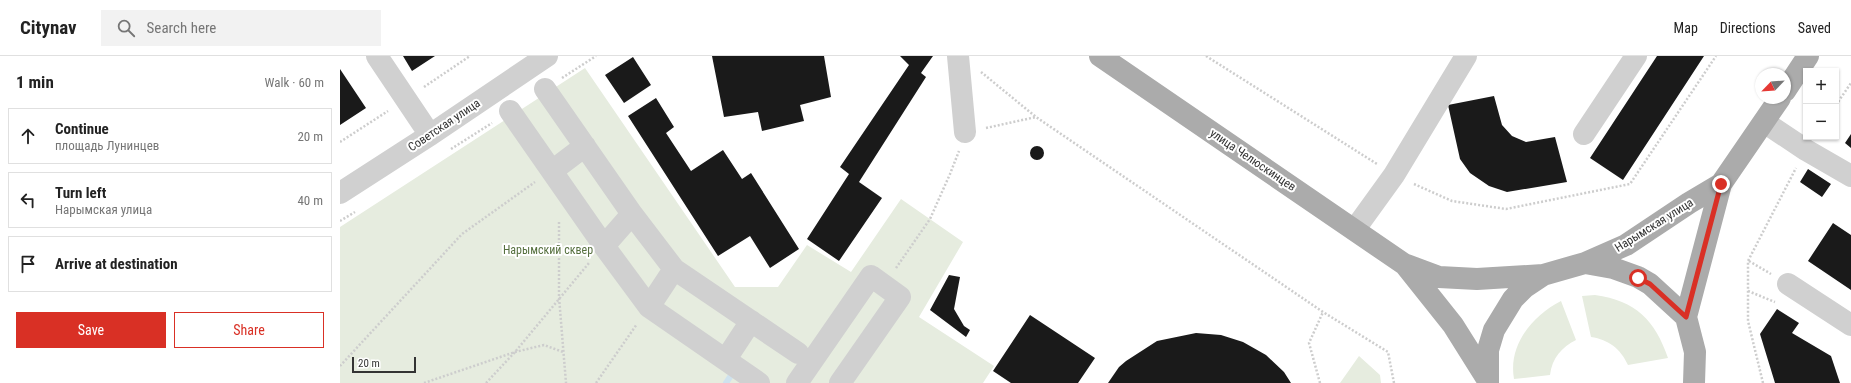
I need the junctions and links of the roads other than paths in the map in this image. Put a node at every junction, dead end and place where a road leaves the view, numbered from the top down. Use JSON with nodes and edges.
{"nodes":[{"id":1,"x":377,"y":56,"type":"edge"},
{"id":2,"x":547,"y":56,"type":"edge"},
{"id":3,"x":958,"y":56,"type":"edge"},
{"id":4,"x":1100,"y":56,"type":"edge"},
{"id":5,"x":1466,"y":56,"type":"edge"},
{"id":6,"x":1636,"y":56,"type":"edge"},
{"id":7,"x":1808,"y":56,"type":"edge"},
{"id":8,"x":1791,"y":81,"type":"edge"},
{"id":9,"x":545,"y":89,"type":"road end"},
{"id":10,"x":1776,"y":104,"type":"edge"},
{"id":11,"x":510,"y":111,"type":"road end"},
{"id":12,"x":1764,"y":122,"type":"junction"},
{"id":13,"x":965,"y":132,"type":"dead end"},
{"id":14,"x":1584,"y":134,"type":"dead end"},
{"id":15,"x":430,"y":135,"type":"junction"},
{"id":16,"x":585,"y":146,"type":"junction"},
{"id":17,"x":552,"y":171,"type":"junction"},
{"id":18,"x":1851,"y":176,"type":"edge"},
{"id":19,"x":1721,"y":184,"type":"junction"},
{"id":20,"x":340,"y":193,"type":"edge"},
{"id":21,"x":632,"y":214,"type":"junction"},
{"id":22,"x":1355,"y":229,"type":"junction"},
{"id":23,"x":604,"y":246,"type":"junction"},
{"id":24,"x":1586,"y":263,"type":"junction"},
{"id":25,"x":1404,"y":264,"type":"junction"},
{"id":26,"x":674,"y":269,"type":"junction"},
{"id":27,"x":1543,"y":275,"type":"junction"},
{"id":28,"x":1788,"y":284,"type":"dead end"},
{"id":29,"x":649,"y":307,"type":"junction"},
{"id":30,"x":1686,"y":317,"type":"junction"},
{"id":31,"x":751,"y":321,"type":"junction"},
{"id":32,"x":1851,"y":325,"type":"edge"},
{"id":33,"x":1695,"y":352,"type":"junction"},
{"id":34,"x":798,"y":353,"type":"dead end"},
{"id":35,"x":726,"y":359,"type":"junction"},
{"id":36,"x":1488,"y":381,"type":"edge"},
{"id":37,"x":760,"y":383,"type":"edge"},
{"id":38,"x":796,"y":383,"type":"edge"},
{"id":39,"x":840,"y":383,"type":"edge"},
{"id":40,"x":1694,"y":383,"type":"edge"},
{"id":41,"x":1707,"y":383,"type":"edge"}],
"edges":[{"from":1,"to":15,"type":"street"},
{"from":2,"to":15,"type":"street","name":"Советская улица"},
{"from":3,"to":13,"type":"street"},
{"from":4,"to":22,"type":"main road","name":"улица Челюскинцев"},
{"from":5,"to":22,"type":"street"},
{"from":6,"to":14,"type":"street"},
{"from":7,"to":8,"type":"main road"},
{"from":9,"to":16,"type":"street"},
{"from":10,"to":12,"type":"main road","name":"Нарымская улица"},
{"from":11,"to":17,"type":"street"},
{"from":12,"to":18,"type":"street"},
{"from":12,"to":19,"type":"main road","name":"Нарымская улица"},
{"from":15,"to":20,"type":"street","name":"Советская улица"},
{"from":16,"to":17,"type":"street"},
{"from":16,"to":21,"type":"street"},
{"from":17,"to":23,"type":"street"},
{"from":19,"to":24,"type":"main road","name":"Нарымская улица"},
{"from":19,"to":30,"type":"main road","name":"Нарымская улица"},
{"from":21,"to":23,"type":"street"},
{"from":21,"to":26,"type":"street"},
{"from":22,"to":25,"type":"main road","name":"улица Челюскинцев"},
{"from":23,"to":29,"type":"street"},
{"from":24,"to":27,"type":"main road","name":"Нарымская улица"},
{"from":24,"to":30,"type":"main road"},
{"from":25,"to":27,"type":"main road","name":"улица Челюскинцев"},
{"from":25,"to":36,"type":"main road","name":"улица Челюскинцев"},
{"from":26,"to":29,"type":"street"},
{"from":26,"to":31,"type":"street"},
{"from":27,"to":36,"type":"main road"},
{"from":28,"to":32,"type":"street"},
{"from":29,"to":35,"type":"street"},
{"from":30,"to":33,"type":"main road"},
{"from":31,"to":34,"type":"street"},
{"from":31,"to":35,"type":"street"},
{"from":33,"to":40,"type":"main road"},
{"from":33,"to":41,"type":"main road"},
{"from":35,"to":37,"type":"street"},
{"from":38,"to":39,"type":"street"}]}
